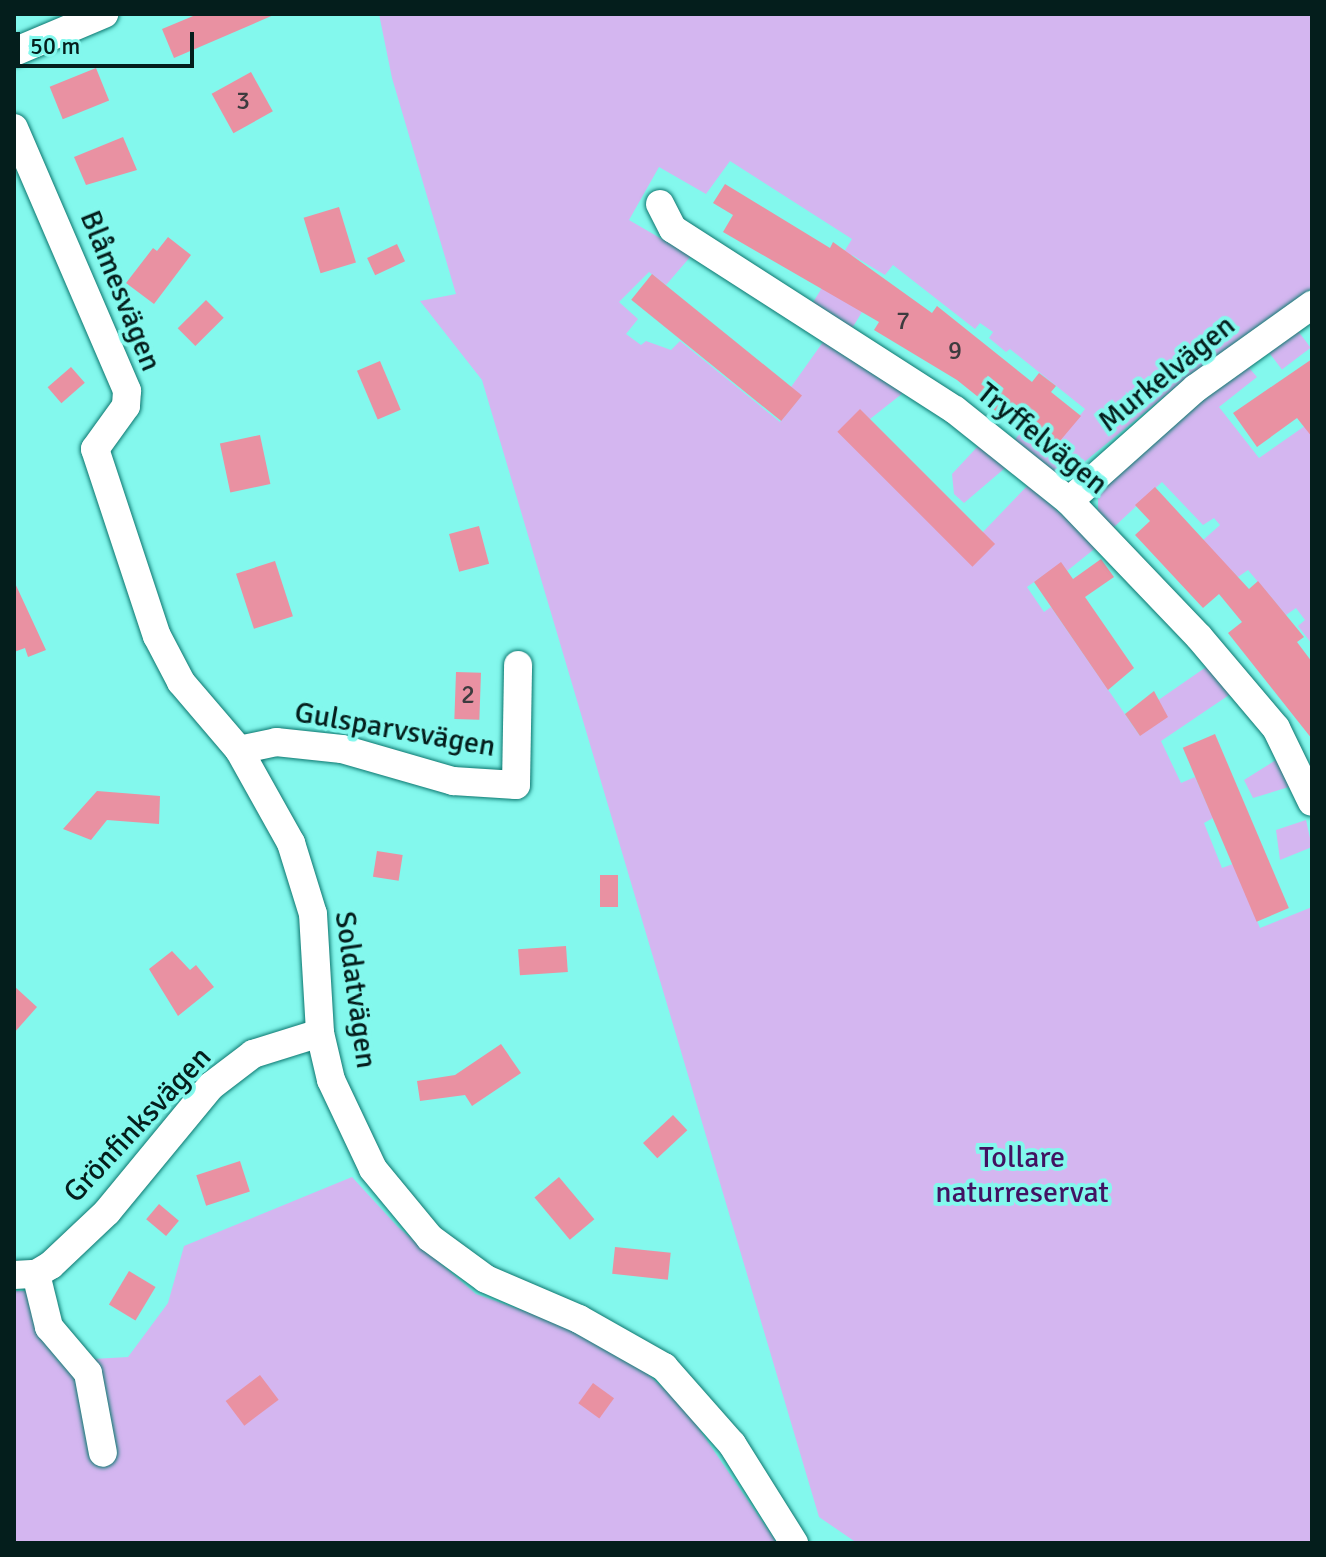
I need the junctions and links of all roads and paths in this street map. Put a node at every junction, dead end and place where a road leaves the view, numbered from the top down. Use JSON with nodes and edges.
{"nodes":[{"id":1,"x":104,"y":14,"type":"edge"},
{"id":2,"x":14,"y":52,"type":"edge"},
{"id":3,"x":14,"y":128,"type":"edge"},
{"id":4,"x":660,"y":204,"type":"dead end"},
{"id":5,"x":1312,"y":305,"type":"edge"},
{"id":6,"x":103,"y":476,"type":"joint"},
{"id":7,"x":1069,"y":501,"type":"junction"},
{"id":8,"x":518,"y":665,"type":"dead end"},
{"id":9,"x":239,"y":750,"type":"junction"},
{"id":10,"x":1312,"y":802,"type":"edge"},
{"id":11,"x":320,"y":1033,"type":"junction"},
{"id":12,"x":25,"y":1274,"type":"edge"},
{"id":13,"x":103,"y":1453,"type":"dead end"},
{"id":14,"x":794,"y":1543,"type":"edge"}],
"edges":[{"from":1,"to":2,"type":"street"},
{"from":3,"to":6,"type":"street","name":"Blåmesvägen"},
{"from":4,"to":7,"type":"street","name":"Tryffelvägen"},
{"from":5,"to":7,"type":"street","name":"Murkelvägen"},
{"from":6,"to":9,"type":"street","name":"Soldatvägen"},
{"from":7,"to":10,"type":"street","name":"Tryffelvägen"},
{"from":8,"to":9,"type":"street","name":"Gulsparvsvägen"},
{"from":9,"to":11,"type":"street","name":"Soldatvägen"},
{"from":11,"to":12,"type":"street","name":"Grönfinksvägen"},
{"from":11,"to":14,"type":"street","name":"Soldatvägen"},
{"from":12,"to":13,"type":"street"}]}
